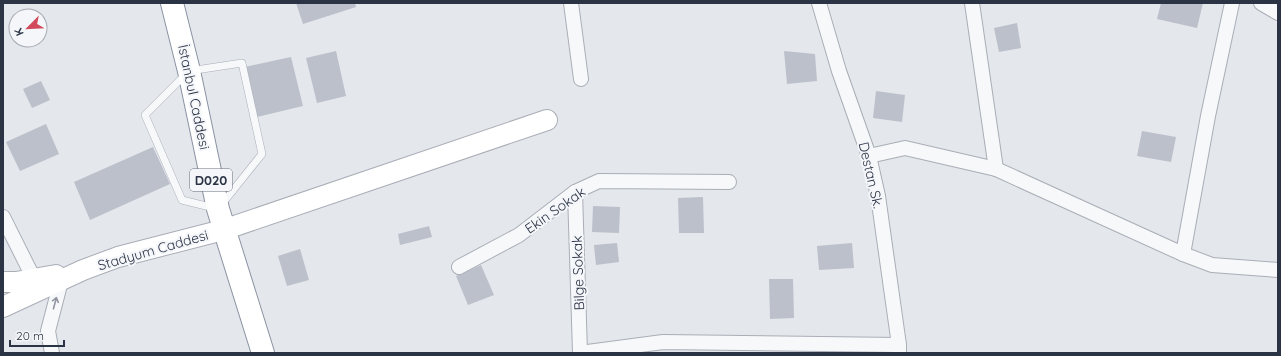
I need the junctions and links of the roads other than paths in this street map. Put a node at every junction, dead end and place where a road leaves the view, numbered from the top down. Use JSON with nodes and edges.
{"nodes":[{"id":1,"x":172,"y":3,"type":"edge"},
{"id":2,"x":571,"y":3,"type":"edge"},
{"id":3,"x":819,"y":3,"type":"edge"},
{"id":4,"x":972,"y":3,"type":"edge"},
{"id":5,"x":1232,"y":3,"type":"edge"},
{"id":6,"x":1260,"y":3,"type":"edge"},
{"id":7,"x":1278,"y":13,"type":"edge"},
{"id":8,"x":189,"y":71,"type":"junction"},
{"id":9,"x":580,"y":79,"type":"dead end"},
{"id":10,"x":547,"y":120,"type":"dead end"},
{"id":11,"x":869,"y":156,"type":"junction"},
{"id":12,"x":996,"y":169,"type":"junction"},
{"id":13,"x":729,"y":182,"type":"dead end"},
{"id":14,"x":576,"y":192,"type":"junction"},
{"id":15,"x":218,"y":209,"type":"junction"},
{"id":16,"x":3,"y":216,"type":"edge"},
{"id":17,"x":223,"y":230,"type":"junction"},
{"id":18,"x":1183,"y":254,"type":"junction"},
{"id":19,"x":460,"y":267,"type":"dead end"},
{"id":20,"x":83,"y":270,"type":"junction"},
{"id":21,"x":1278,"y":270,"type":"edge"},
{"id":22,"x":34,"y":279,"type":"junction"},
{"id":23,"x":61,"y":281,"type":"junction"},
{"id":24,"x":3,"y":282,"type":"edge"},
{"id":25,"x":3,"y":307,"type":"edge"},
{"id":26,"x":899,"y":349,"type":"edge"},
{"id":27,"x":52,"y":353,"type":"edge"},
{"id":28,"x":263,"y":353,"type":"edge"},
{"id":29,"x":580,"y":353,"type":"edge"}],
"edges":[{"from":1,"to":8,"type":"highway","name":"İstanbul Caddesi","number":"D020"},
{"from":2,"to":9,"type":"street"},
{"from":3,"to":11,"type":"street","name":"Destan Sk."},
{"from":4,"to":12,"type":"street"},
{"from":5,"to":18,"type":"street"},
{"from":6,"to":7,"type":"street"},
{"from":8,"to":15,"type":"highway","name":"İstanbul Caddesi","number":"D020"},
{"from":8,"to":15,"type":"lane"},
{"from":8,"to":15,"type":"lane"},
{"from":10,"to":17,"type":"street","name":"Stadyum Caddesi"},
{"from":11,"to":12,"type":"street"},
{"from":11,"to":26,"type":"street","name":"Destan Sk."},
{"from":12,"to":18,"type":"street"},
{"from":13,"to":14,"type":"street","name":"Ekin Sokak"},
{"from":14,"to":19,"type":"street","name":"Ekin Sokak"},
{"from":14,"to":29,"type":"street","name":"Bilge Sokak"},
{"from":15,"to":17,"type":"highway","name":"İstanbul Caddesi","number":"D020"},
{"from":16,"to":22,"type":"street"},
{"from":17,"to":20,"type":"street","name":"Stadyum Caddesi"},
{"from":17,"to":28,"type":"highway","name":"İstanbul Caddesi","number":"D020"},
{"from":18,"to":21,"type":"street"},
{"from":20,"to":22,"type":"street","name":"Stadyum Caddesi"},
{"from":20,"to":23,"type":"street","name":"Stadyum Caddesi"},
{"from":22,"to":24,"type":"street","name":"Stadyum Caddesi"},
{"from":23,"to":25,"type":"street","name":"Stadyum Caddesi"},
{"from":27,"to":23,"type":"street","one_way":true},
{"from":26,"to":29,"type":"street"}]}
